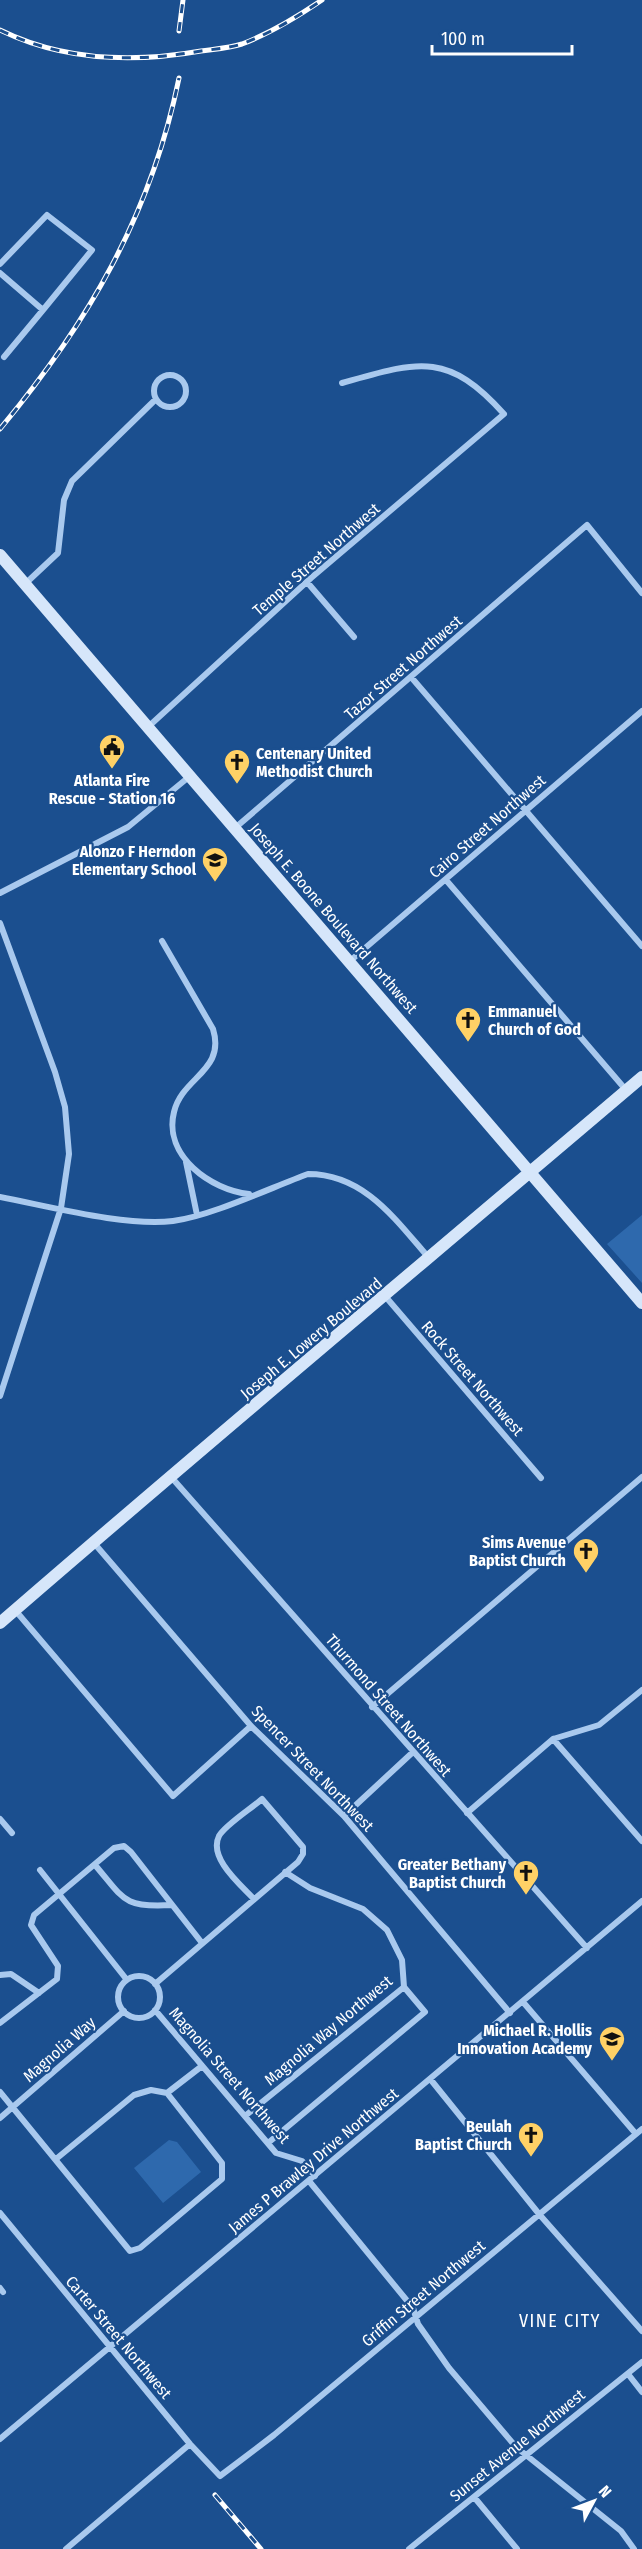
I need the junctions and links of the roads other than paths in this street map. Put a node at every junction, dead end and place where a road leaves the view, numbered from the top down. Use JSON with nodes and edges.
{"nodes":[{"id":1,"x":0,"y":264,"type":"edge"},
{"id":2,"x":0,"y":273,"type":"edge"},
{"id":3,"x":43,"y":310,"type":"junction"},
{"id":4,"x":1,"y":357,"type":"edge"},
{"id":5,"x":342,"y":383,"type":"dead end"},
{"id":6,"x":156,"y":399,"type":"junction"},
{"id":7,"x":0,"y":555,"type":"edge"},
{"id":8,"x":307,"y":582,"type":"junction"},
{"id":9,"x":25,"y":584,"type":"junction"},
{"id":10,"x":642,"y":593,"type":"edge"},
{"id":11,"x":354,"y":637,"type":"dead end"},
{"id":12,"x":411,"y":677,"type":"junction"},
{"id":13,"x":642,"y":711,"type":"edge"},
{"id":14,"x":148,"y":727,"type":"junction"},
{"id":15,"x":190,"y":776,"type":"junction"},
{"id":16,"x":526,"y":811,"type":"junction"},
{"id":17,"x":235,"y":828,"type":"junction"},
{"id":18,"x":446,"y":880,"type":"junction"},
{"id":19,"x":0,"y":893,"type":"edge"},
{"id":20,"x":0,"y":923,"type":"edge"},
{"id":21,"x":162,"y":941,"type":"dead end"},
{"id":22,"x":642,"y":946,"type":"edge"},
{"id":23,"x":350,"y":962,"type":"junction"},
{"id":24,"x":642,"y":1077,"type":"edge"},
{"id":25,"x":626,"y":1090,"type":"junction"},
{"id":26,"x":186,"y":1161,"type":"junction"},
{"id":27,"x":529,"y":1170,"type":"junction"},
{"id":28,"x":253,"y":1194,"type":"junction"},
{"id":29,"x":0,"y":1197,"type":"edge"},
{"id":30,"x":61,"y":1208,"type":"junction"},
{"id":31,"x":197,"y":1215,"type":"junction"},
{"id":32,"x":429,"y":1259,"type":"junction"},
{"id":33,"x":385,"y":1296,"type":"junction"},
{"id":34,"x":642,"y":1303,"type":"edge"},
{"id":35,"x":0,"y":1396,"type":"edge"},
{"id":36,"x":642,"y":1477,"type":"edge"},
{"id":37,"x":172,"y":1478,"type":"junction"},
{"id":38,"x":541,"y":1478,"type":"dead end"},
{"id":39,"x":94,"y":1543,"type":"junction"},
{"id":40,"x":15,"y":1610,"type":"junction"},
{"id":41,"x":0,"y":1623,"type":"edge"},
{"id":42,"x":642,"y":1690,"type":"edge"},
{"id":43,"x":372,"y":1707,"type":"junction"},
{"id":44,"x":251,"y":1726,"type":"junction"},
{"id":45,"x":552,"y":1739,"type":"junction"},
{"id":46,"x":412,"y":1752,"type":"junction"},
{"id":47,"x":466,"y":1813,"type":"junction"},
{"id":48,"x":344,"y":1816,"type":"junction"},
{"id":49,"x":0,"y":1819,"type":"edge"},
{"id":50,"x":12,"y":1833,"type":"dead end"},
{"id":51,"x":642,"y":1841,"type":"edge"},
{"id":52,"x":95,"y":1865,"type":"junction"},
{"id":53,"x":40,"y":1870,"type":"dead end"},
{"id":54,"x":285,"y":1872,"type":"junction"},
{"id":55,"x":60,"y":1895,"type":"junction"},
{"id":56,"x":254,"y":1899,"type":"junction"},
{"id":57,"x":642,"y":1901,"type":"edge"},
{"id":58,"x":171,"y":1905,"type":"junction"},
{"id":59,"x":202,"y":1943,"type":"junction"},
{"id":60,"x":587,"y":1948,"type":"junction"},
{"id":61,"x":0,"y":1975,"type":"edge"},
{"id":62,"x":127,"y":1980,"type":"junction"},
{"id":63,"x":155,"y":1984,"type":"junction"},
{"id":64,"x":404,"y":1987,"type":"junction"},
{"id":65,"x":39,"y":1993,"type":"junction"},
{"id":66,"x":523,"y":2002,"type":"junction"},
{"id":67,"x":155,"y":2010,"type":"junction"},
{"id":68,"x":124,"y":2011,"type":"junction"},
{"id":69,"x":510,"y":2013,"type":"junction"},
{"id":70,"x":0,"y":2023,"type":"edge"},
{"id":71,"x":202,"y":2066,"type":"junction"},
{"id":72,"x":431,"y":2079,"type":"junction"},
{"id":73,"x":0,"y":2092,"type":"edge"},
{"id":74,"x":167,"y":2093,"type":"junction"},
{"id":75,"x":12,"y":2108,"type":"junction"},
{"id":76,"x":3,"y":2115,"type":"edge"},
{"id":77,"x":245,"y":2116,"type":"junction"},
{"id":78,"x":642,"y":2129,"type":"edge"},
{"id":79,"x":636,"y":2134,"type":"junction"},
{"id":80,"x":268,"y":2143,"type":"junction"},
{"id":81,"x":56,"y":2159,"type":"junction"},
{"id":82,"x":315,"y":2176,"type":"junction"},
{"id":83,"x":309,"y":2181,"type":"junction"},
{"id":84,"x":0,"y":2213,"type":"edge"},
{"id":85,"x":539,"y":2214,"type":"junction"},
{"id":86,"x":416,"y":2317,"type":"junction"},
{"id":87,"x":642,"y":2331,"type":"edge"},
{"id":88,"x":109,"y":2346,"type":"junction"},
{"id":89,"x":642,"y":2362,"type":"edge"},
{"id":90,"x":628,"y":2374,"type":"junction"},
{"id":91,"x":642,"y":2392,"type":"edge"},
{"id":92,"x":0,"y":2439,"type":"edge"},
{"id":93,"x":190,"y":2444,"type":"junction"},
{"id":94,"x":527,"y":2456,"type":"junction"},
{"id":95,"x":220,"y":2476,"type":"joint"},
{"id":96,"x":474,"y":2497,"type":"junction"},
{"id":97,"x":66,"y":2549,"type":"edge"},
{"id":98,"x":410,"y":2549,"type":"edge"},
{"id":99,"x":517,"y":2549,"type":"edge"},
{"id":100,"x":634,"y":2549,"type":"edge"}],
"edges":[{"from":1,"to":3,"type":"street"},
{"from":2,"to":3,"type":"street"},
{"from":3,"to":4,"type":"street"},
{"from":5,"to":8,"type":"street","name":"Temple Street Northwest"},
{"from":6,"to":6,"type":"street"},
{"from":6,"to":9,"type":"street"},
{"from":7,"to":9,"type":"main road","name":"Joseph E. Boone Boulevard Northwest"},
{"from":8,"to":11,"type":"street"},
{"from":8,"to":14,"type":"street","name":"Temple Street Northwest"},
{"from":9,"to":14,"type":"main road","name":"Joseph E. Boone Boulevard Northwest"},
{"from":10,"to":12,"type":"street","name":"Tazor Street Northwest"},
{"from":12,"to":16,"type":"street"},
{"from":12,"to":17,"type":"street","name":"Tazor Street Northwest"},
{"from":13,"to":16,"type":"street","name":"Cairo Street Northwest"},
{"from":14,"to":15,"type":"main road","name":"Joseph E. Boone Boulevard Northwest"},
{"from":15,"to":17,"type":"main road","name":"Joseph E. Boone Boulevard Northwest"},
{"from":15,"to":19,"type":"street"},
{"from":16,"to":18,"type":"street","name":"Cairo Street Northwest"},
{"from":16,"to":22,"type":"street"},
{"from":17,"to":23,"type":"main road","name":"Joseph E. Boone Boulevard Northwest"},
{"from":18,"to":23,"type":"street","name":"Cairo Street Northwest"},
{"from":18,"to":25,"type":"street"},
{"from":20,"to":30,"type":"street"},
{"from":21,"to":26,"type":"street"},
{"from":23,"to":27,"type":"main road","name":"Joseph E. Boone Boulevard Northwest"},
{"from":24,"to":25,"type":"main road","name":"Joseph E. Lowery Boulevard"},
{"from":25,"to":27,"type":"main road","name":"Joseph E. Lowery Boulevard"},
{"from":26,"to":28,"type":"street"},
{"from":26,"to":31,"type":"street"},
{"from":27,"to":32,"type":"main road","name":"Joseph E. Lowery Boulevard"},
{"from":27,"to":34,"type":"main road","name":"Joseph E. Boone Boulevard Northwest"},
{"from":28,"to":31,"type":"street"},
{"from":28,"to":32,"type":"street"},
{"from":29,"to":30,"type":"street"},
{"from":30,"to":31,"type":"street"},
{"from":30,"to":35,"type":"street"},
{"from":32,"to":33,"type":"main road","name":"Joseph E. Lowery Boulevard"},
{"from":33,"to":37,"type":"main road","name":"Joseph E. Lowery Boulevard"},
{"from":33,"to":38,"type":"street","name":"Rock Street Northwest"},
{"from":36,"to":43,"type":"street"},
{"from":37,"to":39,"type":"main road","name":"Joseph E. Lowery Boulevard"},
{"from":37,"to":43,"type":"street","name":"Thurmond Street Northwest"},
{"from":39,"to":40,"type":"main road","name":"Joseph E. Lowery Boulevard"},
{"from":39,"to":44,"type":"street","name":"Spencer Street Northwest"},
{"from":40,"to":41,"type":"main road","name":"Joseph E. Lowery Boulevard"},
{"from":40,"to":44,"type":"street"},
{"from":42,"to":45,"type":"street"},
{"from":43,"to":46,"type":"street","name":"Thurmond Street Northwest"},
{"from":44,"to":48,"type":"street","name":"Spencer Street Northwest"},
{"from":45,"to":47,"type":"street"},
{"from":45,"to":51,"type":"street"},
{"from":46,"to":47,"type":"street","name":"Thurmond Street Northwest"},
{"from":46,"to":48,"type":"street"},
{"from":47,"to":60,"type":"street","name":"Thurmond Street Northwest"},
{"from":48,"to":69,"type":"street","name":"Spencer Street Northwest"},
{"from":49,"to":50,"type":"street"},
{"from":52,"to":55,"type":"street"},
{"from":52,"to":58,"type":"street"},
{"from":52,"to":58,"type":"street"},
{"from":53,"to":55,"type":"street"},
{"from":54,"to":56,"type":"street"},
{"from":54,"to":56,"type":"street"},
{"from":54,"to":64,"type":"street","name":"Magnolia Way Northwest"},
{"from":55,"to":62,"type":"street"},
{"from":55,"to":65,"type":"street"},
{"from":56,"to":59,"type":"street"},
{"from":57,"to":60,"type":"street","name":"James P Brawley Drive Northwest"},
{"from":58,"to":59,"type":"street"},
{"from":59,"to":63,"type":"street"},
{"from":60,"to":66,"type":"street","name":"James P Brawley Drive Northwest"},
{"from":61,"to":65,"type":"street"},
{"from":62,"to":63,"type":"street"},
{"from":62,"to":68,"type":"street"},
{"from":63,"to":67,"type":"street"},
{"from":64,"to":77,"type":"street","name":"Magnolia Way Northwest"},
{"from":64,"to":80,"type":"street"},
{"from":65,"to":70,"type":"street"},
{"from":66,"to":69,"type":"street","name":"James P Brawley Drive Northwest"},
{"from":66,"to":79,"type":"street"},
{"from":67,"to":68,"type":"street"},
{"from":67,"to":71,"type":"street","name":"Magnolia Street Northwest"},
{"from":68,"to":75,"type":"street","name":"Magnolia Way"},
{"from":69,"to":72,"type":"street","name":"James P Brawley Drive Northwest"},
{"from":71,"to":74,"type":"street"},
{"from":71,"to":77,"type":"street","name":"Magnolia Street Northwest"},
{"from":72,"to":82,"type":"street","name":"James P Brawley Drive Northwest"},
{"from":72,"to":85,"type":"street"},
{"from":73,"to":75,"type":"street"},
{"from":74,"to":81,"type":"street"},
{"from":74,"to":81,"type":"street"},
{"from":75,"to":76,"type":"street","name":"Magnolia Way"},
{"from":75,"to":81,"type":"street"},
{"from":77,"to":80,"type":"street","name":"Magnolia Street Northwest"},
{"from":78,"to":79,"type":"street","name":"Griffin Street Northwest"},
{"from":79,"to":85,"type":"street","name":"Griffin Street Northwest"},
{"from":80,"to":82,"type":"street","name":"Magnolia Street Northwest"},
{"from":82,"to":83,"type":"street","name":"James P Brawley Drive Northwest"},
{"from":83,"to":86,"type":"street"},
{"from":83,"to":88,"type":"street","name":"James P Brawley Drive Northwest"},
{"from":84,"to":88,"type":"street","name":"Carter Street Northwest"},
{"from":85,"to":86,"type":"street","name":"Griffin Street Northwest"},
{"from":85,"to":87,"type":"street"},
{"from":86,"to":94,"type":"street"},
{"from":86,"to":95,"type":"street","name":"Griffin Street Northwest"},
{"from":88,"to":92,"type":"street","name":"James P Brawley Drive Northwest"},
{"from":88,"to":93,"type":"street","name":"Carter Street Northwest"},
{"from":89,"to":90,"type":"street","name":"Sunset Avenue Northwest"},
{"from":90,"to":91,"type":"street"},
{"from":90,"to":94,"type":"street","name":"Sunset Avenue Northwest"},
{"from":93,"to":95,"type":"street","name":"Carter Street Northwest"},
{"from":93,"to":97,"type":"street"},
{"from":94,"to":96,"type":"street","name":"Sunset Avenue Northwest"},
{"from":94,"to":100,"type":"street"},
{"from":96,"to":98,"type":"street","name":"Sunset Avenue Northwest"},
{"from":96,"to":99,"type":"street"}]}
